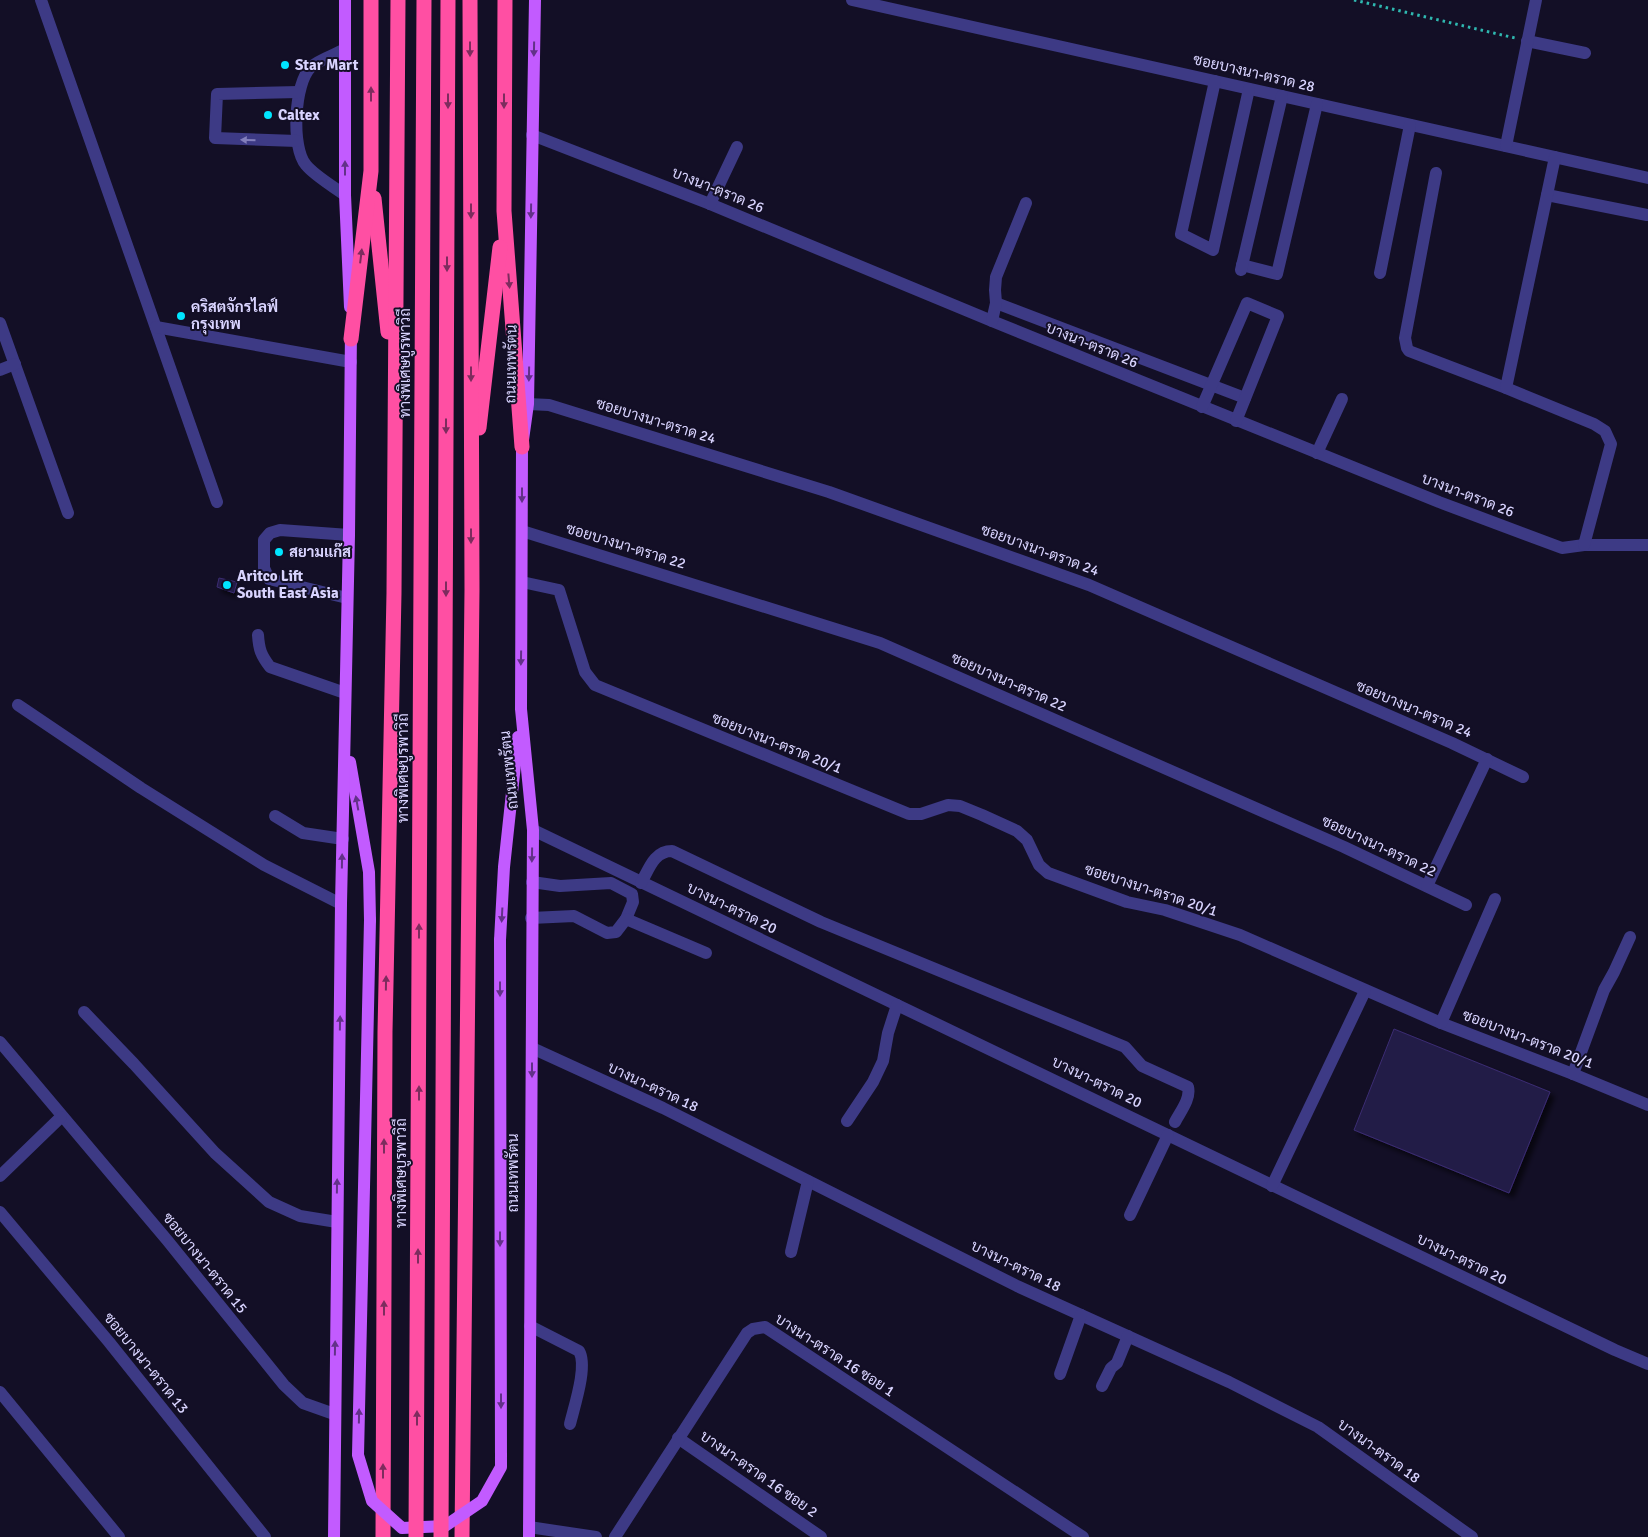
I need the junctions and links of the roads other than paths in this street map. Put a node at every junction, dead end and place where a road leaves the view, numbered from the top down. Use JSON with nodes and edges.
{"nodes":[{"id":1,"x":41,"y":0,"type":"edge"},
{"id":2,"x":346,"y":0,"type":"edge"},
{"id":3,"x":371,"y":0,"type":"edge"},
{"id":4,"x":398,"y":0,"type":"edge"},
{"id":5,"x":424,"y":0,"type":"edge"},
{"id":6,"x":448,"y":0,"type":"edge"},
{"id":7,"x":470,"y":0,"type":"edge"},
{"id":8,"x":505,"y":0,"type":"edge"},
{"id":9,"x":535,"y":0,"type":"edge"},
{"id":10,"x":852,"y":0,"type":"edge"},
{"id":11,"x":1536,"y":0,"type":"edge"},
{"id":12,"x":1527,"y":41,"type":"junction"},
{"id":13,"x":345,"y":49,"type":"junction"},
{"id":14,"x":1584,"y":53,"type":"dead end"},
{"id":15,"x":1215,"y":81,"type":"junction"},
{"id":16,"x":1249,"y":89,"type":"junction"},
{"id":17,"x":299,"y":92,"type":"junction"},
{"id":18,"x":1282,"y":96,"type":"junction"},
{"id":19,"x":1317,"y":104,"type":"junction"},
{"id":20,"x":1410,"y":125,"type":"junction"},
{"id":21,"x":532,"y":135,"type":"junction"},
{"id":22,"x":297,"y":141,"type":"junction"},
{"id":23,"x":1506,"y":146,"type":"junction"},
{"id":24,"x":737,"y":147,"type":"dead end"},
{"id":25,"x":1556,"y":157,"type":"junction"},
{"id":26,"x":371,"y":171,"type":"junction"},
{"id":27,"x":1436,"y":173,"type":"dead end"},
{"id":28,"x":1648,"y":178,"type":"edge"},
{"id":29,"x":345,"y":195,"type":"junction"},
{"id":30,"x":1547,"y":195,"type":"junction"},
{"id":31,"x":1026,"y":203,"type":"dead end"},
{"id":32,"x":710,"y":204,"type":"junction"},
{"id":33,"x":504,"y":211,"type":"junction"},
{"id":34,"x":1647,"y":215,"type":"dead end"},
{"id":35,"x":1380,"y":273,"type":"dead end"},
{"id":36,"x":996,"y":302,"type":"junction"},
{"id":37,"x":992,"y":321,"type":"junction"},
{"id":38,"x":0,"y":323,"type":"edge"},
{"id":39,"x":156,"y":327,"type":"junction"},
{"id":40,"x":351,"y":339,"type":"junction"},
{"id":41,"x":351,"y":362,"type":"junction"},
{"id":42,"x":15,"y":364,"type":"junction"},
{"id":43,"x":0,"y":370,"type":"edge"},
{"id":44,"x":1210,"y":385,"type":"junction"},
{"id":45,"x":1506,"y":388,"type":"junction"},
{"id":46,"x":1245,"y":398,"type":"junction"},
{"id":47,"x":1342,"y":400,"type":"dead end"},
{"id":48,"x":395,"y":403,"type":"junction"},
{"id":49,"x":528,"y":404,"type":"junction"},
{"id":50,"x":1202,"y":407,"type":"junction"},
{"id":51,"x":1236,"y":421,"type":"junction"},
{"id":52,"x":522,"y":447,"type":"junction"},
{"id":53,"x":1317,"y":453,"type":"junction"},
{"id":54,"x":217,"y":502,"type":"dead end"},
{"id":55,"x":471,"y":502,"type":"junction"},
{"id":56,"x":68,"y":513,"type":"dead end"},
{"id":57,"x":522,"y":531,"type":"junction"},
{"id":58,"x":349,"y":535,"type":"junction"},
{"id":59,"x":1584,"y":545,"type":"junction"},
{"id":60,"x":1648,"y":545,"type":"edge"},
{"id":61,"x":522,"y":582,"type":"junction"},
{"id":62,"x":347,"y":598,"type":"junction"},
{"id":63,"x":258,"y":634,"type":"dead end"},
{"id":64,"x":345,"y":693,"type":"junction"},
{"id":65,"x":18,"y":706,"type":"dead end"},
{"id":66,"x":521,"y":709,"type":"junction"},
{"id":67,"x":344,"y":733,"type":"junction"},
{"id":68,"x":1487,"y":759,"type":"junction"},
{"id":69,"x":1523,"y":776,"type":"dead end"},
{"id":70,"x":275,"y":816,"type":"dead end"},
{"id":71,"x":533,"y":830,"type":"junction"},
{"id":72,"x":343,"y":839,"type":"junction"},
{"id":73,"x":532,"y":882,"type":"junction"},
{"id":74,"x":641,"y":883,"type":"junction"},
{"id":75,"x":1427,"y":886,"type":"junction"},
{"id":76,"x":1495,"y":899,"type":"dead end"},
{"id":77,"x":341,"y":904,"type":"junction"},
{"id":78,"x":1466,"y":905,"type":"dead end"},
{"id":79,"x":531,"y":918,"type":"junction"},
{"id":80,"x":626,"y":919,"type":"junction"},
{"id":81,"x":1630,"y":937,"type":"dead end"},
{"id":82,"x":706,"y":953,"type":"dead end"},
{"id":83,"x":1365,"y":991,"type":"junction"},
{"id":84,"x":897,"y":1005,"type":"junction"},
{"id":85,"x":84,"y":1012,"type":"dead end"},
{"id":86,"x":1441,"y":1023,"type":"junction"},
{"id":87,"x":0,"y":1042,"type":"edge"},
{"id":88,"x":532,"y":1048,"type":"junction"},
{"id":89,"x":1573,"y":1074,"type":"junction"},
{"id":90,"x":1648,"y":1105,"type":"edge"},
{"id":91,"x":62,"y":1117,"type":"junction"},
{"id":92,"x":847,"y":1121,"type":"dead end"},
{"id":93,"x":1174,"y":1122,"type":"dead end"},
{"id":94,"x":1168,"y":1135,"type":"junction"},
{"id":95,"x":0,"y":1176,"type":"edge"},
{"id":96,"x":808,"y":1181,"type":"junction"},
{"id":97,"x":1272,"y":1186,"type":"junction"},
{"id":98,"x":0,"y":1212,"type":"edge"},
{"id":99,"x":1130,"y":1215,"type":"dead end"},
{"id":100,"x":337,"y":1222,"type":"junction"},
{"id":101,"x":791,"y":1252,"type":"dead end"},
{"id":102,"x":1081,"y":1315,"type":"junction"},
{"id":103,"x":530,"y":1326,"type":"junction"},
{"id":104,"x":1128,"y":1336,"type":"junction"},
{"id":105,"x":1648,"y":1364,"type":"edge"},
{"id":106,"x":1060,"y":1374,"type":"dead end"},
{"id":107,"x":1102,"y":1386,"type":"dead end"},
{"id":108,"x":0,"y":1392,"type":"edge"},
{"id":109,"x":334,"y":1414,"type":"junction"},
{"id":110,"x":570,"y":1424,"type":"dead end"},
{"id":111,"x":678,"y":1438,"type":"junction"},
{"id":112,"x":529,"y":1532,"type":"edge"},
{"id":113,"x":119,"y":1537,"type":"edge"},
{"id":114,"x":265,"y":1537,"type":"edge"},
{"id":115,"x":334,"y":1537,"type":"edge"},
{"id":116,"x":383,"y":1537,"type":"edge"},
{"id":117,"x":416,"y":1537,"type":"edge"},
{"id":118,"x":441,"y":1537,"type":"edge"},
{"id":119,"x":462,"y":1537,"type":"edge"},
{"id":120,"x":596,"y":1537,"type":"edge"},
{"id":121,"x":615,"y":1537,"type":"edge"},
{"id":122,"x":822,"y":1537,"type":"edge"},
{"id":123,"x":1083,"y":1537,"type":"edge"},
{"id":124,"x":1472,"y":1537,"type":"edge"}],
"edges":[{"from":1,"to":39,"type":"street"},
{"from":2,"to":13,"type":"main road"},
{"from":26,"to":3,"type":"highway","one_way":true},
{"from":4,"to":48,"type":"highway"},
{"from":117,"to":5,"type":"highway","name":"ทางพิเศษบูรพาวิถี","one_way":true,"bridge":true},
{"from":6,"to":118,"type":"highway","one_way":true,"bridge":true},
{"from":7,"to":55,"type":"highway","one_way":true},
{"from":8,"to":33,"type":"highway","one_way":true},
{"from":9,"to":21,"type":"main road","name":"ถนนเทพรัตน","one_way":true},
{"from":10,"to":15,"type":"street","name":"ซอยบางนา-ตราด 28"},
{"from":11,"to":12,"type":"street"},
{"from":12,"to":14,"type":"street"},
{"from":12,"to":23,"type":"street"},
{"from":13,"to":17,"type":"street"},
{"from":29,"to":13,"type":"main road","one_way":true},
{"from":15,"to":16,"type":"street","name":"ซอยบางนา-ตราด 28"},
{"from":15,"to":16,"type":"street"},
{"from":16,"to":18,"type":"street","name":"ซอยบางนา-ตราด 28"},
{"from":17,"to":22,"type":"street"},
{"from":22,"to":17,"type":"street","one_way":true},
{"from":18,"to":19,"type":"street","name":"ซอยบางนา-ตราด 28"},
{"from":18,"to":19,"type":"street"},
{"from":19,"to":20,"type":"street","name":"ซอยบางนา-ตราด 28"},
{"from":20,"to":23,"type":"street","name":"ซอยบางนา-ตราด 28"},
{"from":20,"to":35,"type":"street"},
{"from":21,"to":32,"type":"street","name":"บางนา-ตราด 26"},
{"from":21,"to":49,"type":"main road","name":"ถนนเทพรัตน","one_way":true},
{"from":22,"to":29,"type":"street"},
{"from":23,"to":25,"type":"street","name":"ซอยบางนา-ตราด 28"},
{"from":24,"to":32,"type":"street"},
{"from":25,"to":28,"type":"street","name":"ซอยบางนา-ตราด 28"},
{"from":25,"to":30,"type":"street"},
{"from":40,"to":26,"type":"highway","one_way":true},
{"from":26,"to":48,"type":"highway"},
{"from":27,"to":45,"type":"street"},
{"from":29,"to":40,"type":"main road"},
{"from":30,"to":34,"type":"street"},
{"from":30,"to":45,"type":"street"},
{"from":31,"to":36,"type":"street"},
{"from":32,"to":37,"type":"street","name":"บางนา-ตราด 26"},
{"from":33,"to":52,"type":"highway","one_way":true},
{"from":33,"to":55,"type":"highway"},
{"from":36,"to":37,"type":"street"},
{"from":36,"to":44,"type":"street"},
{"from":37,"to":50,"type":"street","name":"บางนา-ตราด 26"},
{"from":38,"to":42,"type":"street"},
{"from":39,"to":41,"type":"street"},
{"from":39,"to":54,"type":"street"},
{"from":40,"to":41,"type":"main road"},
{"from":41,"to":58,"type":"main road"},
{"from":42,"to":43,"type":"street"},
{"from":42,"to":56,"type":"street"},
{"from":44,"to":46,"type":"street"},
{"from":44,"to":46,"type":"street"},
{"from":44,"to":50,"type":"street"},
{"from":45,"to":59,"type":"street"},
{"from":46,"to":51,"type":"street"},
{"from":47,"to":53,"type":"street"},
{"from":116,"to":48,"type":"highway","one_way":true},
{"from":49,"to":52,"type":"main road","name":"ถนนเทพรัตน"},
{"from":49,"to":68,"type":"street","name":"ซอยบางนา-ตราด 24"},
{"from":50,"to":51,"type":"street","name":"บางนา-ตราด 26"},
{"from":51,"to":53,"type":"street","name":"บางนา-ตราด 26"},
{"from":52,"to":57,"type":"main road","name":"ถนนเทพรัตน","one_way":true},
{"from":53,"to":59,"type":"street","name":"บางนา-ตราด 26"},
{"from":55,"to":119,"type":"highway","one_way":true},
{"from":57,"to":61,"type":"main road","name":"ถนนเทพรัตน"},
{"from":57,"to":75,"type":"street","name":"ซอยบางนา-ตราด 22"},
{"from":58,"to":62,"type":"main road"},
{"from":58,"to":62,"type":"street"},
{"from":59,"to":60,"type":"street","name":"บางนา-ตราด 26"},
{"from":61,"to":66,"type":"main road","name":"ถนนเทพรัตน","one_way":true},
{"from":61,"to":83,"type":"street","name":"ซอยบางนา-ตราด 20/1"},
{"from":62,"to":64,"type":"main road"},
{"from":63,"to":64,"type":"street"},
{"from":64,"to":67,"type":"main road"},
{"from":65,"to":77,"type":"street"},
{"from":66,"to":67,"type":"main road","one_way":true,"bridge":true},
{"from":66,"to":71,"type":"main road","name":"ถนนเทพรัตน"},
{"from":67,"to":72,"type":"main road"},
{"from":68,"to":69,"type":"street","name":"ซอยบางนา-ตราด 24"},
{"from":68,"to":75,"type":"street"},
{"from":70,"to":72,"type":"street"},
{"from":71,"to":73,"type":"main road","name":"ถนนเทพรัตน","one_way":true},
{"from":71,"to":74,"type":"street","name":"บางนา-ตราด 20"},
{"from":77,"to":72,"type":"main road","one_way":true},
{"from":73,"to":79,"type":"main road","name":"ถนนเทพรัตน"},
{"from":73,"to":80,"type":"street"},
{"from":74,"to":84,"type":"street","name":"บางนา-ตราด 20"},
{"from":74,"to":93,"type":"street"},
{"from":75,"to":78,"type":"street","name":"ซอยบางนา-ตราด 22"},
{"from":76,"to":86,"type":"street"},
{"from":100,"to":77,"type":"main road","one_way":true},
{"from":79,"to":80,"type":"street"},
{"from":79,"to":88,"type":"main road","name":"ถนนเทพรัตน"},
{"from":80,"to":82,"type":"street"},
{"from":81,"to":89,"type":"street"},
{"from":83,"to":86,"type":"street","name":"ซอยบางนา-ตราด 20/1"},
{"from":83,"to":97,"type":"street"},
{"from":84,"to":92,"type":"street"},
{"from":84,"to":94,"type":"street","name":"บางนา-ตราด 20"},
{"from":85,"to":100,"type":"street"},
{"from":86,"to":89,"type":"street","name":"ซอยบางนา-ตราด 20/1"},
{"from":87,"to":91,"type":"street","name":"ซอยบางนา-ตราด 15"},
{"from":88,"to":96,"type":"street","name":"บางนา-ตราด 18"},
{"from":88,"to":103,"type":"main road","name":"ถนนเทพรัตน","one_way":true},
{"from":89,"to":90,"type":"street","name":"ซอยบางนา-ตราด 20/1"},
{"from":91,"to":95,"type":"street"},
{"from":91,"to":109,"type":"street","name":"ซอยบางนา-ตราด 15"},
{"from":94,"to":97,"type":"street","name":"บางนา-ตราด 20"},
{"from":94,"to":99,"type":"street"},
{"from":96,"to":101,"type":"street"},
{"from":96,"to":102,"type":"street","name":"บางนา-ตราด 18"},
{"from":97,"to":105,"type":"street","name":"บางนา-ตราด 20"},
{"from":98,"to":114,"type":"street","name":"ซอยบางนา-ตราด 13"},
{"from":109,"to":100,"type":"main road","one_way":true},
{"from":102,"to":104,"type":"street","name":"บางนา-ตราด 18"},
{"from":102,"to":106,"type":"street"},
{"from":103,"to":110,"type":"street"},
{"from":103,"to":112,"type":"main road","name":"ถนนเทพรัตน"},
{"from":104,"to":107,"type":"street"},
{"from":104,"to":124,"type":"street","name":"บางนา-ตราด 18"},
{"from":108,"to":113,"type":"street"},
{"from":109,"to":115,"type":"main road"},
{"from":111,"to":121,"type":"street","name":"บางนา-ตราด 16 ซอย 1"},
{"from":111,"to":122,"type":"street","name":"บางนา-ตราด 16 ซอย 2"},
{"from":111,"to":123,"type":"street","name":"บางนา-ตราด 16 ซอย 1"},
{"from":112,"to":120,"type":"street"}]}
